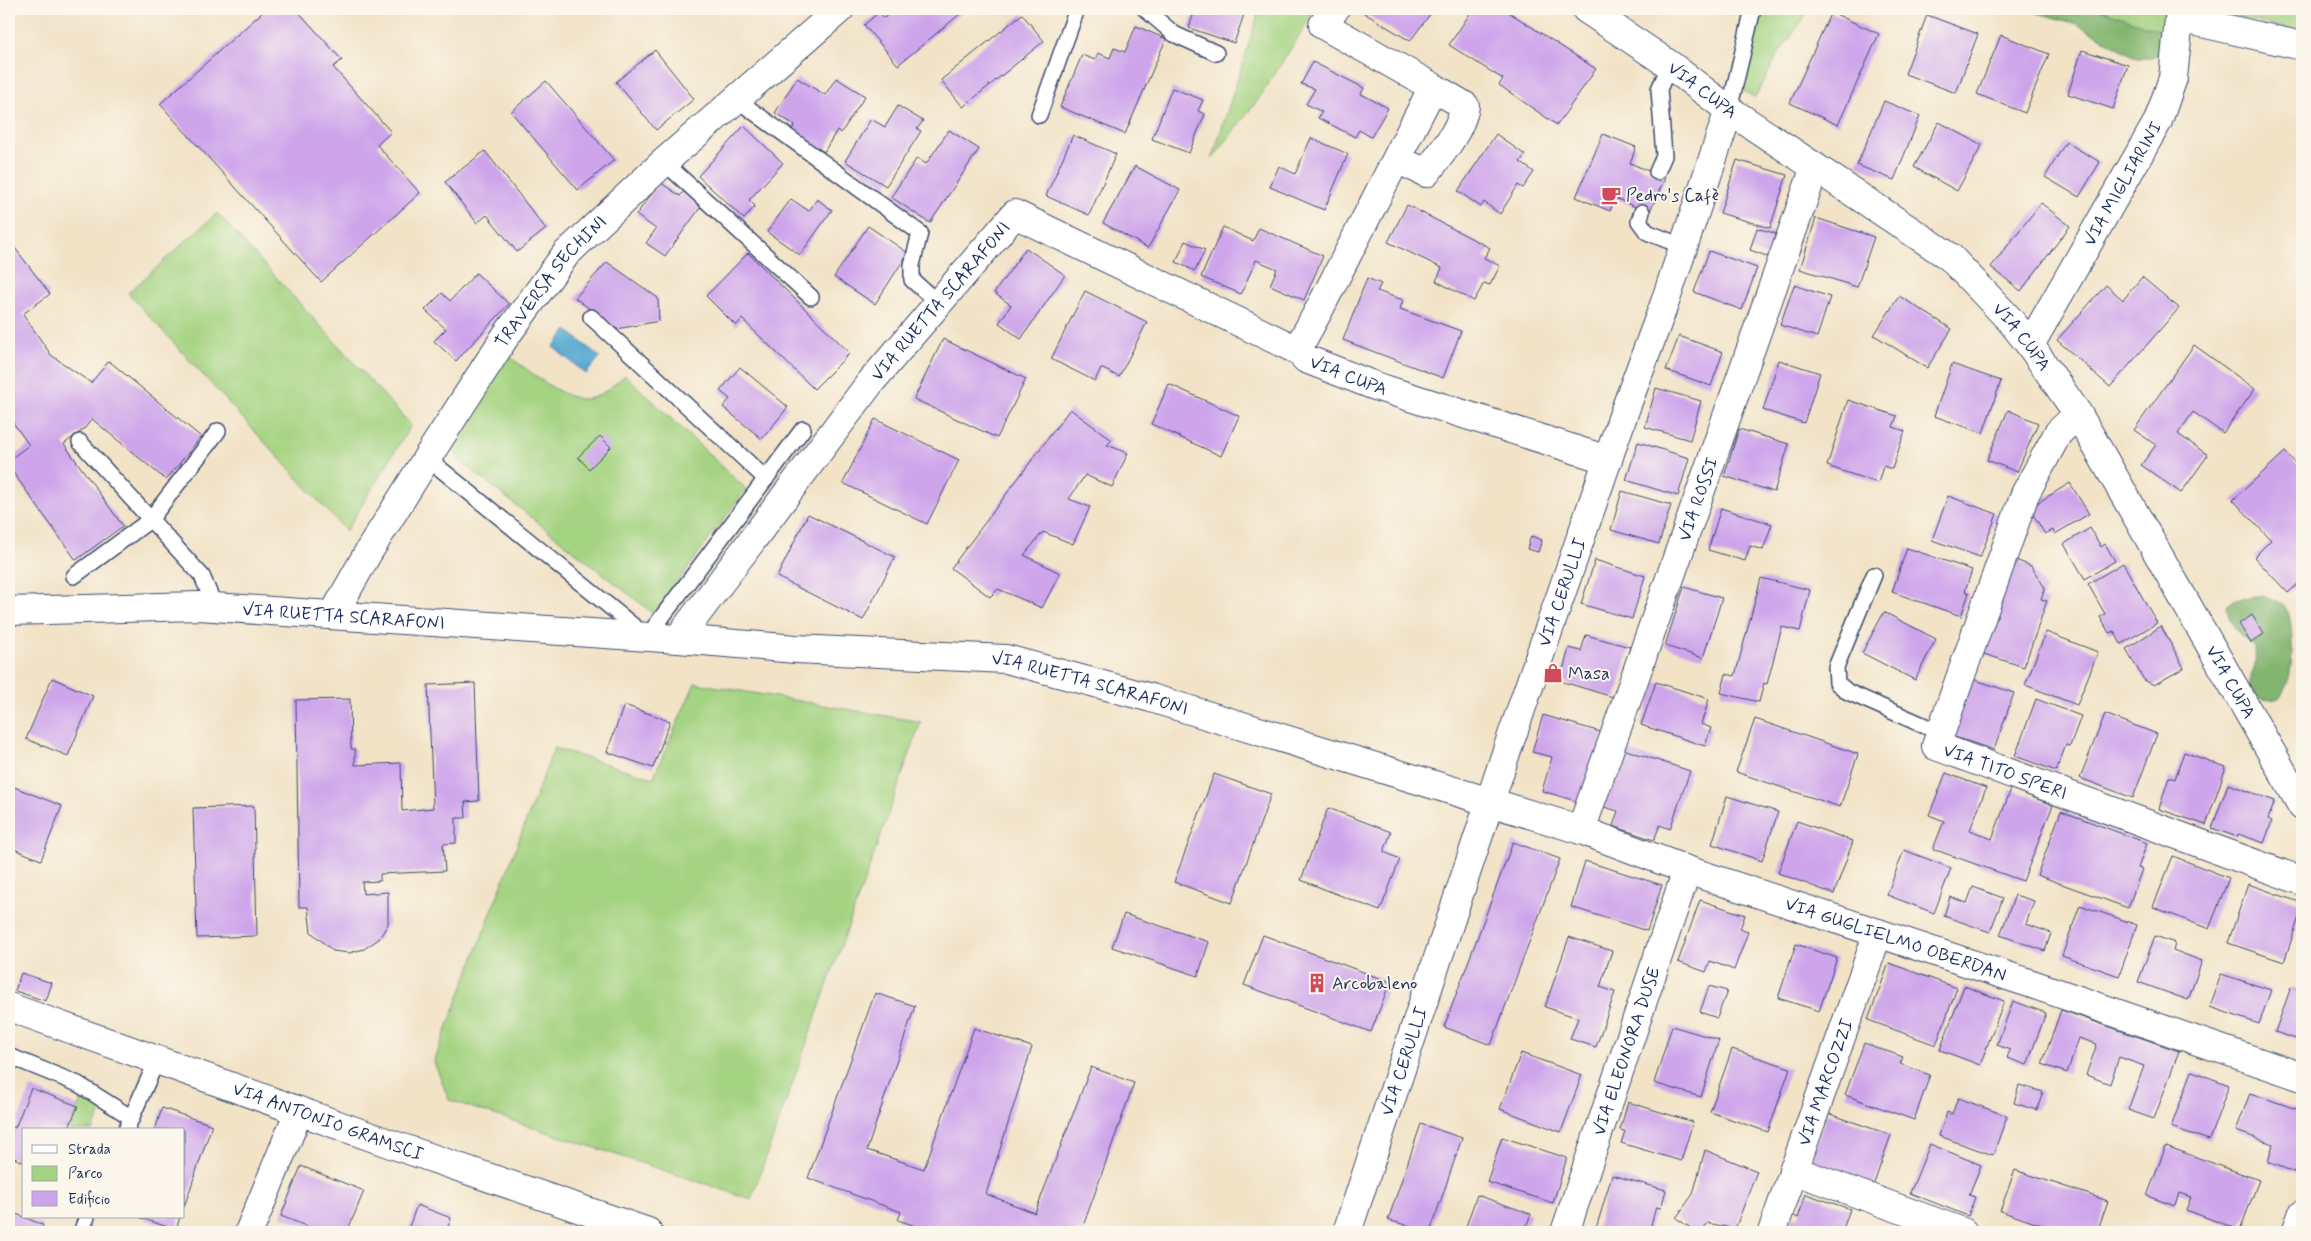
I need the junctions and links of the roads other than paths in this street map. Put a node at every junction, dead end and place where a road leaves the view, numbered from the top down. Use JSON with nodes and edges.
{"nodes":[{"id":1,"x":840,"y":9,"type":"edge"},
{"id":2,"x":1077,"y":9,"type":"edge"},
{"id":3,"x":1145,"y":9,"type":"edge"},
{"id":4,"x":1334,"y":9,"type":"edge"},
{"id":5,"x":1586,"y":9,"type":"edge"},
{"id":6,"x":1753,"y":9,"type":"edge"},
{"id":7,"x":2180,"y":13,"type":"edge"},
{"id":8,"x":2302,"y":46,"type":"edge"},
{"id":9,"x":1216,"y":53,"type":"dead end"},
{"id":10,"x":1670,"y":65,"type":"junction"},
{"id":11,"x":1433,"y":87,"type":"junction"},
{"id":12,"x":736,"y":99,"type":"junction"},
{"id":13,"x":1729,"y":110,"type":"junction"},
{"id":14,"x":1039,"y":115,"type":"dead end"},
{"id":15,"x":1397,"y":159,"type":"junction"},
{"id":16,"x":664,"y":162,"type":"junction"},
{"id":17,"x":1815,"y":167,"type":"junction"},
{"id":18,"x":1657,"y":172,"type":"dead end"},
{"id":19,"x":1642,"y":212,"type":"dead end"},
{"id":20,"x":1684,"y":247,"type":"junction"},
{"id":21,"x":811,"y":297,"type":"dead end"},
{"id":22,"x":938,"y":303,"type":"junction"},
{"id":23,"x":591,"y":316,"type":"dead end"},
{"id":24,"x":2030,"y":345,"type":"junction"},
{"id":25,"x":1297,"y":350,"type":"junction"},
{"id":26,"x":2078,"y":414,"type":"junction"},
{"id":27,"x":803,"y":429,"type":"dead end"},
{"id":28,"x":218,"y":431,"type":"dead end"},
{"id":29,"x":80,"y":442,"type":"dead end"},
{"id":30,"x":427,"y":458,"type":"junction"},
{"id":31,"x":1608,"y":460,"type":"junction"},
{"id":32,"x":766,"y":478,"type":"junction"},
{"id":33,"x":150,"y":520,"type":"junction"},
{"id":34,"x":1874,"y":575,"type":"dead end"},
{"id":35,"x":74,"y":576,"type":"dead end"},
{"id":36,"x":216,"y":607,"type":"junction"},
{"id":37,"x":9,"y":611,"type":"edge"},
{"id":38,"x":333,"y":615,"type":"junction"},
{"id":39,"x":647,"y":636,"type":"junction"},
{"id":40,"x":678,"y":639,"type":"junction"},
{"id":41,"x":1941,"y":733,"type":"junction"},
{"id":42,"x":1490,"y":802,"type":"junction"},
{"id":43,"x":2302,"y":806,"type":"edge"},
{"id":44,"x":1581,"y":830,"type":"junction"},
{"id":45,"x":1687,"y":870,"type":"junction"},
{"id":46,"x":2302,"y":881,"type":"edge"},
{"id":47,"x":1878,"y":933,"type":"junction"},
{"id":48,"x":9,"y":1007,"type":"edge"},
{"id":49,"x":9,"y":1056,"type":"edge"},
{"id":50,"x":157,"y":1060,"type":"junction"},
{"id":51,"x":2302,"y":1076,"type":"edge"},
{"id":52,"x":299,"y":1111,"type":"junction"},
{"id":53,"x":129,"y":1124,"type":"edge"},
{"id":54,"x":1793,"y":1170,"type":"junction"},
{"id":55,"x":2302,"y":1215,"type":"edge"},
{"id":56,"x":87,"y":1218,"type":"edge"},
{"id":57,"x":634,"y":1230,"type":"edge"},
{"id":58,"x":81,"y":1232,"type":"edge"},
{"id":59,"x":249,"y":1232,"type":"edge"},
{"id":60,"x":1347,"y":1232,"type":"edge"},
{"id":61,"x":1565,"y":1232,"type":"edge"},
{"id":62,"x":1772,"y":1232,"type":"edge"},
{"id":63,"x":1963,"y":1232,"type":"edge"},
{"id":64,"x":2296,"y":1232,"type":"edge"}],
"edges":[{"from":1,"to":12,"type":"street","name":"TRAVERSA SECHINI"},
{"from":2,"to":14,"type":"lane"},
{"from":3,"to":9,"type":"lane"},
{"from":4,"to":11,"type":"street"},
{"from":5,"to":10,"type":"street","name":"VIA CUPA"},
{"from":6,"to":13,"type":"lane","name":"VIA CERULLI"},
{"from":7,"to":8,"type":"street"},
{"from":7,"to":24,"type":"street","name":"VIA MIGLIARINI"},
{"from":10,"to":13,"type":"street","name":"VIA CUPA"},
{"from":10,"to":18,"type":"lane"},
{"from":11,"to":15,"type":"street","name":"VIA CUPA"},
{"from":11,"to":15,"type":"street"},
{"from":12,"to":16,"type":"street","name":"TRAVERSA SECHINI"},
{"from":12,"to":22,"type":"lane"},
{"from":13,"to":17,"type":"street","name":"VIA CUPA"},
{"from":13,"to":20,"type":"street","name":"VIA CERULLI"},
{"from":15,"to":25,"type":"street","name":"VIA CUPA"},
{"from":16,"to":21,"type":"lane"},
{"from":16,"to":30,"type":"street","name":"TRAVERSA SECHINI"},
{"from":17,"to":24,"type":"street","name":"VIA CUPA"},
{"from":17,"to":44,"type":"street","name":"VIA ROSSI"},
{"from":19,"to":20,"type":"lane"},
{"from":20,"to":31,"type":"street","name":"VIA CERULLI"},
{"from":22,"to":25,"type":"street","name":"VIA RUETTA SCARAFONI"},
{"from":22,"to":40,"type":"street","name":"VIA RUETTA SCARAFONI"},
{"from":23,"to":32,"type":"lane"},
{"from":24,"to":26,"type":"street","name":"VIA CUPA"},
{"from":25,"to":31,"type":"street","name":"VIA CUPA"},
{"from":26,"to":41,"type":"street","name":"VIA TITO SPERI"},
{"from":26,"to":43,"type":"street","name":"VIA CUPA"},
{"from":27,"to":32,"type":"lane"},
{"from":28,"to":33,"type":"lane"},
{"from":29,"to":33,"type":"lane"},
{"from":30,"to":38,"type":"street","name":"TRAVERSA SECHINI"},
{"from":30,"to":39,"type":"lane"},
{"from":31,"to":42,"type":"street","name":"VIA CERULLI"},
{"from":32,"to":39,"type":"lane"},
{"from":33,"to":35,"type":"lane"},
{"from":33,"to":36,"type":"lane"},
{"from":34,"to":41,"type":"lane"},
{"from":36,"to":37,"type":"street","name":"VIA RUETTA SCARAFONI"},
{"from":36,"to":38,"type":"street","name":"VIA RUETTA SCARAFONI"},
{"from":38,"to":39,"type":"street","name":"VIA RUETTA SCARAFONI"},
{"from":39,"to":40,"type":"street","name":"VIA RUETTA SCARAFONI"},
{"from":40,"to":42,"type":"street","name":"VIA RUETTA SCARAFONI"},
{"from":41,"to":46,"type":"street","name":"VIA TITO SPERI"},
{"from":42,"to":44,"type":"street","name":"VIA GUGLIELMO OBERDAN"},
{"from":42,"to":60,"type":"street","name":"VIA CERULLI"},
{"from":44,"to":45,"type":"street","name":"VIA GUGLIELMO OBERDAN"},
{"from":45,"to":47,"type":"street","name":"VIA GUGLIELMO OBERDAN"},
{"from":45,"to":61,"type":"street","name":"VIA ELEONORA DUSE"},
{"from":47,"to":51,"type":"street","name":"VIA GUGLIELMO OBERDAN"},
{"from":47,"to":54,"type":"street","name":"VIA MARCOZZI"},
{"from":48,"to":50,"type":"street","name":"VIA ANTONIO GRAMSCI"},
{"from":49,"to":53,"type":"lane"},
{"from":50,"to":52,"type":"street","name":"VIA ANTONIO GRAMSCI"},
{"from":50,"to":53,"type":"lane"},
{"from":52,"to":57,"type":"street","name":"VIA ANTONIO GRAMSCI"},
{"from":52,"to":59,"type":"street"},
{"from":54,"to":62,"type":"street","name":"VIA MARCOZZI"},
{"from":54,"to":63,"type":"street"},
{"from":55,"to":64,"type":"street"},
{"from":56,"to":58,"type":"lane"}]}
